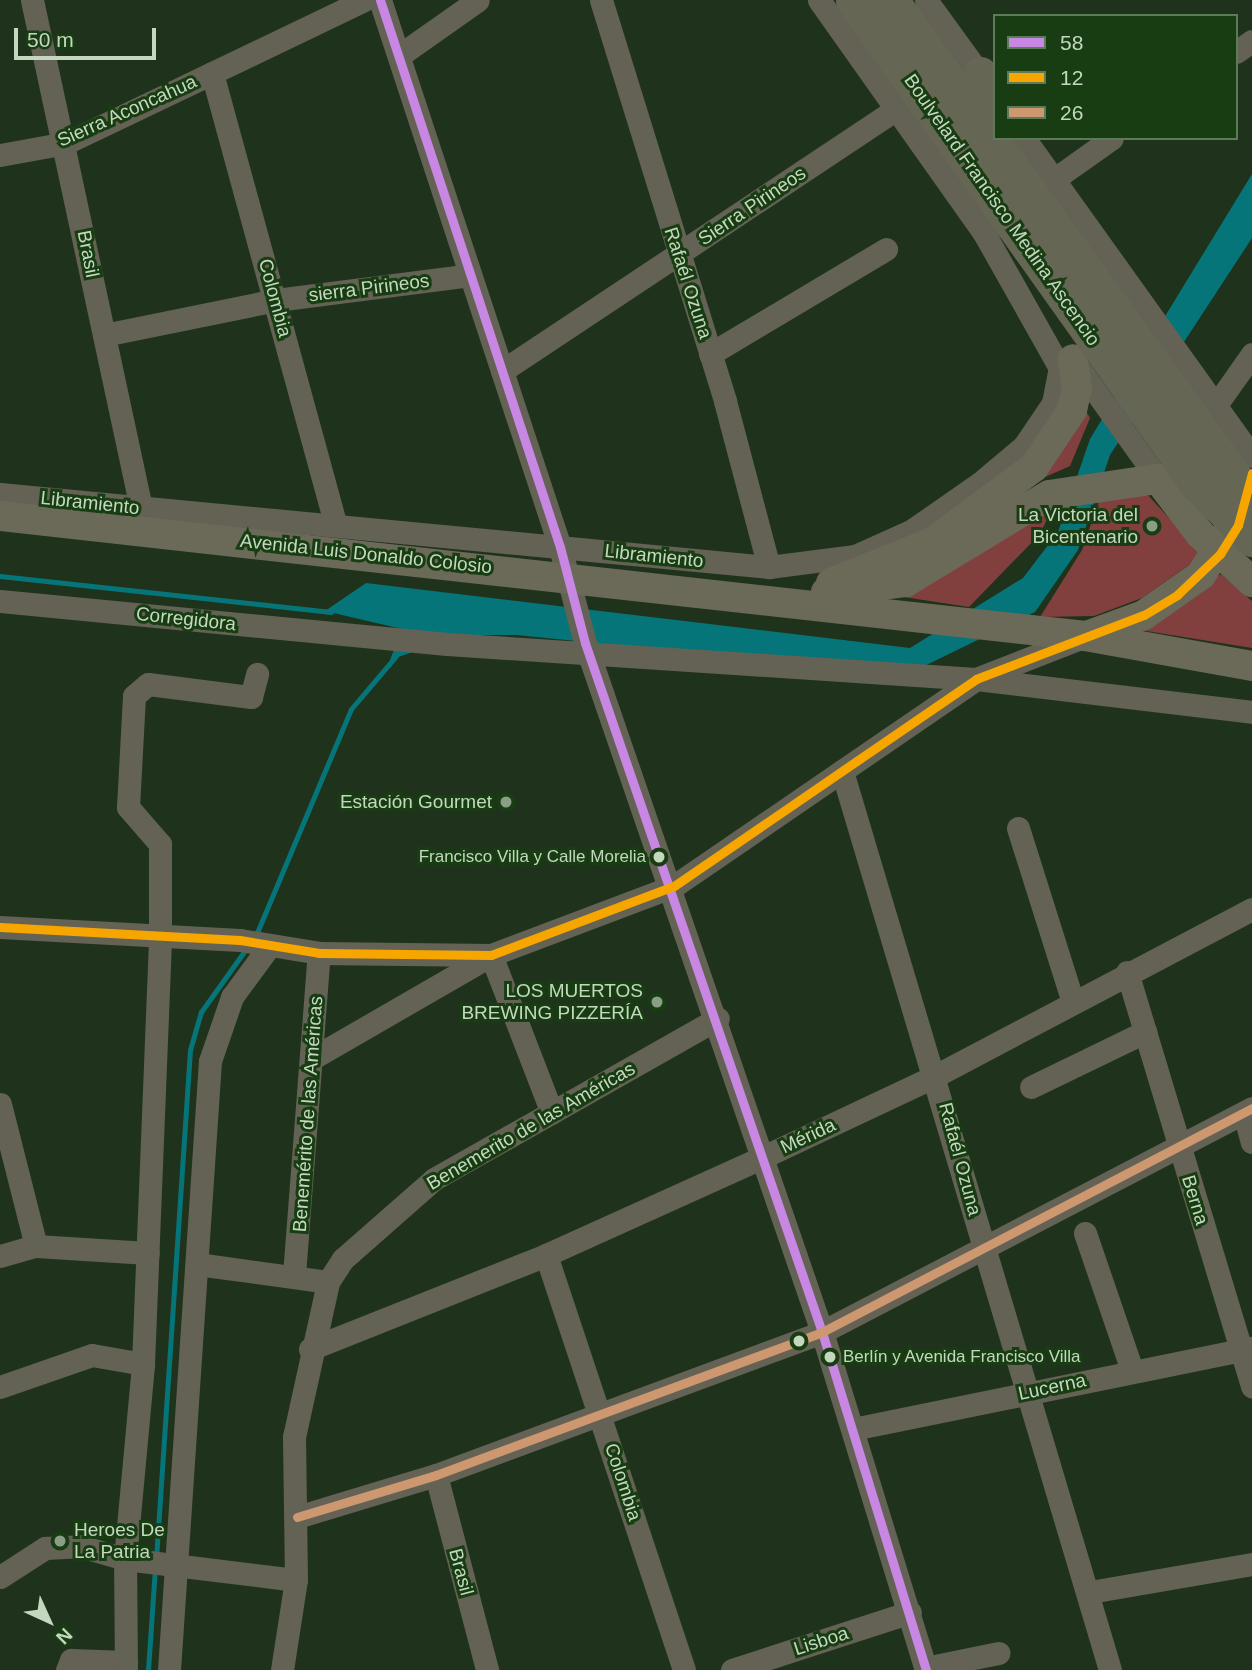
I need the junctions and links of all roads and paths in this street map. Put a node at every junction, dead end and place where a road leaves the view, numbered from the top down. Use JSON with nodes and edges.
{"nodes":[{"id":1,"x":32,"y":0,"type":"edge"},
{"id":2,"x":364,"y":0,"type":"edge"},
{"id":3,"x":380,"y":0,"type":"edge"},
{"id":4,"x":478,"y":0,"type":"edge"},
{"id":5,"x":601,"y":0,"type":"edge"},
{"id":6,"x":819,"y":0,"type":"edge"},
{"id":7,"x":853,"y":0,"type":"edge"},
{"id":8,"x":891,"y":0,"type":"edge"},
{"id":9,"x":926,"y":0,"type":"edge"},
{"id":10,"x":400,"y":55,"type":"junction"},
{"id":11,"x":212,"y":73,"type":"junction"},
{"id":12,"x":987,"y":85,"type":"edge"},
{"id":13,"x":993,"y":103,"type":"edge"},
{"id":14,"x":897,"y":109,"type":"junction"},
{"id":15,"x":993,"y":128,"type":"edge"},
{"id":16,"x":1003,"y":140,"type":"edge"},
{"id":17,"x":1008,"y":140,"type":"edge"},
{"id":18,"x":1025,"y":140,"type":"edge"},
{"id":19,"x":1109,"y":140,"type":"edge"},
{"id":20,"x":66,"y":143,"type":"junction"},
{"id":21,"x":0,"y":155,"type":"edge"},
{"id":22,"x":1044,"y":192,"type":"junction"},
{"id":23,"x":979,"y":226,"type":"junction"},
{"id":24,"x":886,"y":249,"type":"dead end"},
{"id":25,"x":678,"y":255,"type":"junction"},
{"id":26,"x":470,"y":275,"type":"junction"},
{"id":27,"x":276,"y":300,"type":"junction"},
{"id":28,"x":104,"y":335,"type":"junction"},
{"id":29,"x":1112,"y":339,"type":"junction"},
{"id":30,"x":710,"y":354,"type":"junction"},
{"id":31,"x":1252,"y":354,"type":"edge"},
{"id":32,"x":502,"y":371,"type":"junction"},
{"id":33,"x":1214,"y":408,"type":"junction"},
{"id":34,"x":1162,"y":409,"type":"junction"},
{"id":35,"x":1252,"y":456,"type":"edge"},
{"id":36,"x":1148,"y":480,"type":"junction"},
{"id":37,"x":1197,"y":484,"type":"junction"},
{"id":38,"x":0,"y":494,"type":"edge"},
{"id":39,"x":141,"y":508,"type":"junction"},
{"id":40,"x":1244,"y":515,"type":"edge"},
{"id":41,"x":0,"y":516,"type":"edge"},
{"id":42,"x":335,"y":524,"type":"junction"},
{"id":43,"x":213,"y":526,"type":"junction"},
{"id":44,"x":560,"y":547,"type":"junction"},
{"id":45,"x":769,"y":567,"type":"junction"},
{"id":46,"x":1252,"y":582,"type":"edge"},
{"id":47,"x":571,"y":588,"type":"junction"},
{"id":48,"x":805,"y":593,"type":"junction"},
{"id":49,"x":732,"y":595,"type":"junction"},
{"id":50,"x":0,"y":601,"type":"edge"},
{"id":51,"x":1085,"y":636,"type":"junction"},
{"id":52,"x":589,"y":649,"type":"junction"},
{"id":53,"x":1252,"y":666,"type":"edge"},
{"id":54,"x":257,"y":674,"type":"dead end"},
{"id":55,"x":976,"y":679,"type":"junction"},
{"id":56,"x":1252,"y":712,"type":"edge"},
{"id":57,"x":842,"y":771,"type":"junction"},
{"id":58,"x":1018,"y":828,"type":"dead end"},
{"id":59,"x":674,"y":886,"type":"junction"},
{"id":60,"x":1252,"y":909,"type":"edge"},
{"id":61,"x":0,"y":927,"type":"edge"},
{"id":62,"x":160,"y":937,"type":"junction"},
{"id":63,"x":256,"y":942,"type":"junction"},
{"id":64,"x":319,"y":953,"type":"junction"},
{"id":65,"x":491,"y":955,"type":"junction"},
{"id":66,"x":1127,"y":972,"type":"junction"},
{"id":67,"x":1073,"y":1002,"type":"junction"},
{"id":68,"x":718,"y":1018,"type":"junction"},
{"id":69,"x":1145,"y":1032,"type":"junction"},
{"id":70,"x":311,"y":1059,"type":"junction"},
{"id":71,"x":937,"y":1075,"type":"junction"},
{"id":72,"x":1031,"y":1087,"type":"dead end"},
{"id":73,"x":0,"y":1104,"type":"edge"},
{"id":74,"x":1248,"y":1110,"type":"edge"},
{"id":75,"x":552,"y":1113,"type":"junction"},
{"id":76,"x":1252,"y":1142,"type":"edge"},
{"id":77,"x":1178,"y":1144,"type":"junction"},
{"id":78,"x":763,"y":1157,"type":"junction"},
{"id":79,"x":1085,"y":1233,"type":"dead end"},
{"id":80,"x":36,"y":1246,"type":"junction"},
{"id":81,"x":985,"y":1250,"type":"junction"},
{"id":82,"x":148,"y":1253,"type":"junction"},
{"id":83,"x":0,"y":1255,"type":"edge"},
{"id":84,"x":546,"y":1255,"type":"junction"},
{"id":85,"x":197,"y":1264,"type":"junction"},
{"id":86,"x":294,"y":1275,"type":"junction"},
{"id":87,"x":328,"y":1282,"type":"junction"},
{"id":88,"x":822,"y":1332,"type":"junction"},
{"id":89,"x":310,"y":1349,"type":"junction"},
{"id":90,"x":1246,"y":1349,"type":"edge"},
{"id":91,"x":143,"y":1364,"type":"junction"},
{"id":92,"x":1132,"y":1370,"type":"junction"},
{"id":93,"x":0,"y":1387,"type":"edge"},
{"id":94,"x":1252,"y":1387,"type":"edge"},
{"id":95,"x":1029,"y":1393,"type":"junction"},
{"id":96,"x":601,"y":1416,"type":"junction"},
{"id":97,"x":853,"y":1429,"type":"junction"},
{"id":98,"x":436,"y":1475,"type":"junction"},
{"id":99,"x":297,"y":1517,"type":"junction"},
{"id":100,"x":135,"y":1561,"type":"junction"},
{"id":101,"x":1252,"y":1564,"type":"edge"},
{"id":102,"x":174,"y":1566,"type":"junction"},
{"id":103,"x":0,"y":1577,"type":"edge"},
{"id":104,"x":296,"y":1580,"type":"junction"},
{"id":105,"x":1090,"y":1592,"type":"junction"},
{"id":106,"x":910,"y":1612,"type":"junction"},
{"id":107,"x":998,"y":1653,"type":"dead end"},
{"id":108,"x":126,"y":1666,"type":"edge"},
{"id":109,"x":925,"y":1669,"type":"edge"},
{"id":110,"x":67,"y":1670,"type":"edge"},
{"id":111,"x":169,"y":1670,"type":"edge"},
{"id":112,"x":282,"y":1670,"type":"edge"},
{"id":113,"x":487,"y":1670,"type":"edge"},
{"id":114,"x":684,"y":1670,"type":"edge"},
{"id":115,"x":732,"y":1670,"type":"edge"},
{"id":116,"x":1110,"y":1670,"type":"edge"}],
"edges":[{"from":1,"to":20,"type":"street","name":"Brasil"},
{"from":2,"to":11,"type":"street","name":"Sierra Aconcahua"},
{"from":3,"to":10,"type":"street"},
{"from":4,"to":10,"type":"street"},
{"from":5,"to":25,"type":"street","name":"Rafaél Ozuna"},
{"from":6,"to":14,"type":"street"},
{"from":7,"to":29,"type":"highway","name":"Boulvelard Francisco Medina Ascencio"},
{"from":8,"to":15,"type":"highway","name":"Boulvelard Francisco Medina Ascencio"},
{"from":9,"to":12,"type":"street"},
{"from":10,"to":26,"type":"street"},
{"from":11,"to":20,"type":"street","name":"Sierra Aconcahua"},
{"from":11,"to":27,"type":"street","name":"Colombia"},
{"from":12,"to":13,"type":"highway"},
{"from":14,"to":23,"type":"street"},
{"from":14,"to":25,"type":"street","name":"Sierra Pirineos"},
{"from":16,"to":22,"type":"highway","name":"Boulvelard Francisco Medina Ascencio"},
{"from":17,"to":22,"type":"highway"},
{"from":18,"to":22,"type":"street"},
{"from":19,"to":22,"type":"street"},
{"from":20,"to":21,"type":"street","name":"Sierra Aconcahua"},
{"from":20,"to":28,"type":"street","name":"Brasil"},
{"from":22,"to":29,"type":"highway","name":"Boulvelard Francisco Medina Ascencio"},
{"from":23,"to":29,"type":"street"},
{"from":23,"to":45,"type":"street","name":"Libramiento"},
{"from":24,"to":30,"type":"street"},
{"from":25,"to":30,"type":"street","name":"Rafaél Ozuna"},
{"from":25,"to":32,"type":"street","name":"Sierra Pirineos"},
{"from":26,"to":27,"type":"street","name":"sierra Pirineos"},
{"from":26,"to":32,"type":"street"},
{"from":27,"to":28,"type":"street","name":"sierra Pirineos"},
{"from":27,"to":42,"type":"street","name":"Colombia"},
{"from":28,"to":39,"type":"street","name":"Brasil"},
{"from":29,"to":34,"type":"highway","name":"Boulvelard Francisco Medina Ascencio"},
{"from":29,"to":34,"type":"street"},
{"from":29,"to":34,"type":"street"},
{"from":29,"to":48,"type":"main road"},
{"from":30,"to":45,"type":"street","name":"Rafaél Ozuna"},
{"from":31,"to":33,"type":"street"},
{"from":32,"to":44,"type":"street"},
{"from":33,"to":34,"type":"street"},
{"from":33,"to":35,"type":"street"},
{"from":34,"to":36,"type":"street"},
{"from":34,"to":37,"type":"highway"},
{"from":34,"to":40,"type":"highway"},
{"from":36,"to":37,"type":"main road"},
{"from":36,"to":40,"type":"main road"},
{"from":36,"to":48,"type":"main road","name":"Avenida Luis Donaldo Colosio"},
{"from":37,"to":40,"type":"highway"},
{"from":38,"to":39,"type":"street","name":"Libramiento"},
{"from":39,"to":43,"type":"street","name":"Libramiento"},
{"from":40,"to":46,"type":"main road"},
{"from":40,"to":51,"type":"main road"},
{"from":41,"to":43,"type":"main road","name":"Avenida Luis Donaldo Colosio"},
{"from":42,"to":43,"type":"street","name":"Libramiento"},
{"from":42,"to":44,"type":"street","name":"Libramiento"},
{"from":43,"to":47,"type":"main road","name":"Avenida Luis Donaldo Colosio"},
{"from":44,"to":45,"type":"street","name":"Libramiento"},
{"from":44,"to":47,"type":"street"},
{"from":47,"to":49,"type":"main road","name":"Avenida Luis Donaldo Colosio"},
{"from":47,"to":52,"type":"street"},
{"from":48,"to":49,"type":"main road","name":"Avenida Luis Donaldo Colosio"},
{"from":49,"to":51,"type":"main road","name":"Avenida Luis Donaldo Colosio"},
{"from":50,"to":52,"type":"street","name":"Corregidora"},
{"from":51,"to":53,"type":"main road","name":"Avenida Luis Donaldo Colosio"},
{"from":51,"to":55,"type":"street"},
{"from":52,"to":55,"type":"street","name":"Corregidora"},
{"from":52,"to":59,"type":"street"},
{"from":54,"to":62,"type":"street"},
{"from":55,"to":56,"type":"street","name":"Corregidora"},
{"from":55,"to":57,"type":"street"},
{"from":57,"to":59,"type":"street"},
{"from":57,"to":71,"type":"street","name":"Rafaél Ozuna"},
{"from":58,"to":67,"type":"street"},
{"from":59,"to":65,"type":"street"},
{"from":59,"to":68,"type":"street"},
{"from":60,"to":66,"type":"street","name":"Mérida"},
{"from":61,"to":62,"type":"street"},
{"from":62,"to":63,"type":"street"},
{"from":62,"to":82,"type":"street"},
{"from":63,"to":64,"type":"street"},
{"from":63,"to":85,"type":"street"},
{"from":64,"to":65,"type":"street"},
{"from":64,"to":70,"type":"street","name":"Benemérito de las Américas"},
{"from":65,"to":70,"type":"street"},
{"from":65,"to":75,"type":"street"},
{"from":66,"to":67,"type":"street","name":"Mérida"},
{"from":66,"to":69,"type":"street","name":"Berna"},
{"from":67,"to":71,"type":"street","name":"Mérida"},
{"from":68,"to":75,"type":"street","name":"Benemerito de las Américas"},
{"from":68,"to":78,"type":"street"},
{"from":69,"to":72,"type":"street"},
{"from":69,"to":77,"type":"street","name":"Berna"},
{"from":70,"to":86,"type":"street","name":"Benemérito de las Américas"},
{"from":71,"to":78,"type":"street","name":"Mérida"},
{"from":71,"to":81,"type":"street","name":"Rafaél Ozuna"},
{"from":73,"to":80,"type":"street"},
{"from":74,"to":76,"type":"street"},
{"from":74,"to":77,"type":"street"},
{"from":75,"to":87,"type":"street","name":"Benemerito de las Américas"},
{"from":77,"to":81,"type":"street"},
{"from":77,"to":90,"type":"street","name":"Berna"},
{"from":78,"to":84,"type":"street","name":"Mérida"},
{"from":78,"to":88,"type":"street"},
{"from":79,"to":92,"type":"street"},
{"from":80,"to":82,"type":"street"},
{"from":80,"to":83,"type":"street"},
{"from":81,"to":88,"type":"street"},
{"from":81,"to":95,"type":"street","name":"Rafaél Ozuna"},
{"from":82,"to":91,"type":"street"},
{"from":84,"to":89,"type":"street","name":"Mérida"},
{"from":84,"to":96,"type":"street","name":"Colombia"},
{"from":85,"to":86,"type":"street"},
{"from":85,"to":102,"type":"street"},
{"from":86,"to":87,"type":"street"},
{"from":87,"to":89,"type":"street"},
{"from":88,"to":96,"type":"street"},
{"from":88,"to":97,"type":"street"},
{"from":89,"to":99,"type":"street"},
{"from":90,"to":92,"type":"street","name":"Lucerna"},
{"from":90,"to":94,"type":"street","name":"Berna"},
{"from":91,"to":93,"type":"street"},
{"from":91,"to":100,"type":"street"},
{"from":92,"to":95,"type":"street","name":"Lucerna"},
{"from":95,"to":97,"type":"street","name":"Lucerna"},
{"from":95,"to":105,"type":"street","name":"Rafaél Ozuna"},
{"from":96,"to":98,"type":"street"},
{"from":96,"to":114,"type":"street","name":"Colombia"},
{"from":97,"to":106,"type":"street"},
{"from":98,"to":99,"type":"street"},
{"from":98,"to":113,"type":"street","name":"Brasil"},
{"from":99,"to":104,"type":"street"},
{"from":100,"to":102,"type":"street"},
{"from":100,"to":103,"type":"street"},
{"from":100,"to":108,"type":"street"},
{"from":101,"to":105,"type":"street"},
{"from":102,"to":104,"type":"street"},
{"from":102,"to":111,"type":"street"},
{"from":104,"to":112,"type":"street"},
{"from":105,"to":116,"type":"street","name":"Rafaél Ozuna"},
{"from":106,"to":109,"type":"street"},
{"from":106,"to":115,"type":"street","name":"Lisboa"},
{"from":107,"to":109,"type":"street"},
{"from":108,"to":110,"type":"street"}]}
